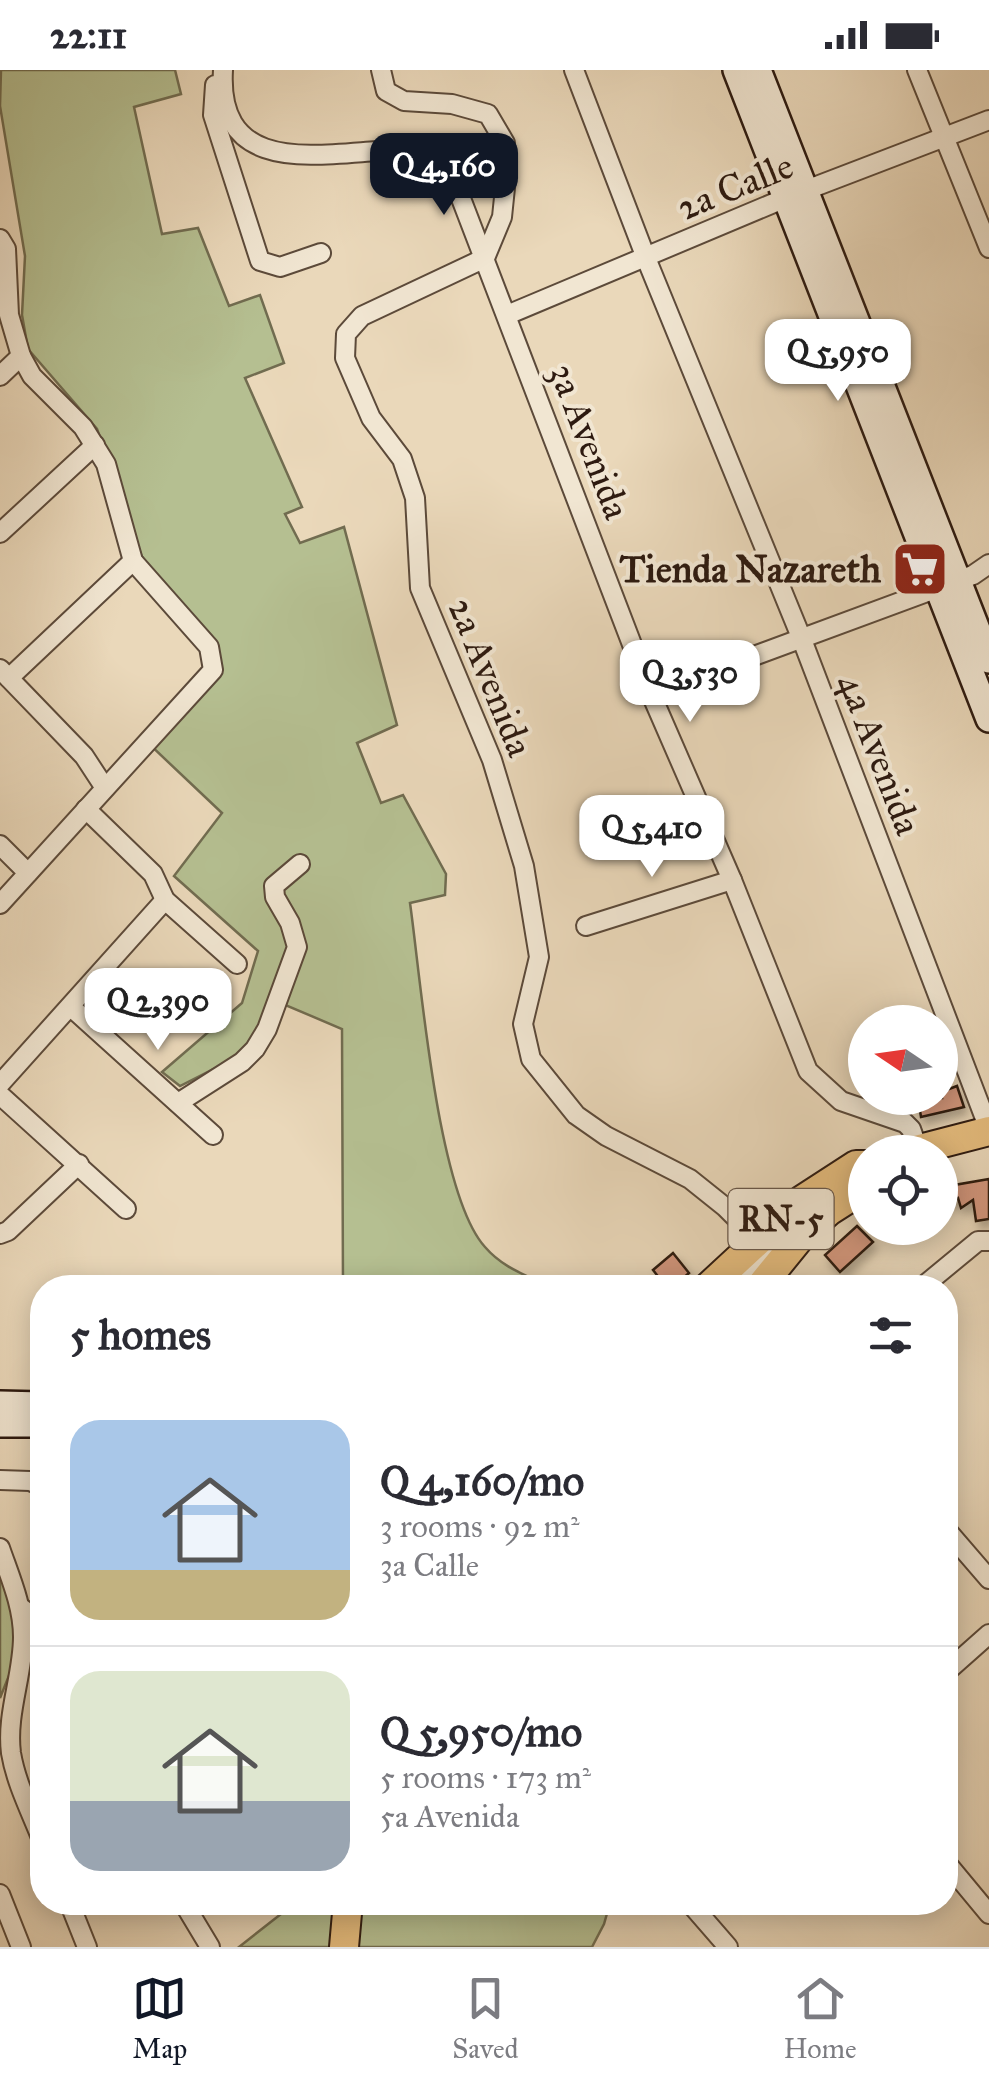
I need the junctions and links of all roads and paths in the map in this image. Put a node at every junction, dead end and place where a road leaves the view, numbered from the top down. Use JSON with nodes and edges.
{"nodes":[{"id":1,"x":220,"y":70,"type":"edge"},
{"id":2,"x":381,"y":70,"type":"edge"},
{"id":3,"x":574,"y":70,"type":"edge"},
{"id":4,"x":736,"y":70,"type":"edge"},
{"id":5,"x":758,"y":70,"type":"edge"},
{"id":6,"x":917,"y":70,"type":"edge"},
{"id":7,"x":989,"y":120,"type":"edge"},
{"id":8,"x":944,"y":138,"type":"junction"},
{"id":9,"x":797,"y":194,"type":"junction"},
{"id":10,"x":0,"y":240,"type":"edge"},
{"id":11,"x":989,"y":248,"type":"edge"},
{"id":12,"x":321,"y":253,"type":"dead end"},
{"id":13,"x":485,"y":258,"type":"junction"},
{"id":14,"x":646,"y":258,"type":"junction"},
{"id":15,"x":507,"y":315,"type":"junction"},
{"id":16,"x":21,"y":356,"type":"junction"},
{"id":17,"x":0,"y":376,"type":"edge"},
{"id":18,"x":95,"y":445,"type":"junction"},
{"id":19,"x":0,"y":534,"type":"edge"},
{"id":20,"x":133,"y":561,"type":"junction"},
{"id":21,"x":969,"y":576,"type":"edge"},
{"id":22,"x":801,"y":637,"type":"junction"},
{"id":23,"x":989,"y":660,"type":"edge"},
{"id":24,"x":5,"y":673,"type":"edge"},
{"id":25,"x":651,"y":694,"type":"junction"},
{"id":26,"x":989,"y":719,"type":"edge"},
{"id":27,"x":104,"y":788,"type":"junction"},
{"id":28,"x":86,"y":809,"type":"junction"},
{"id":29,"x":0,"y":845,"type":"edge"},
{"id":30,"x":300,"y":864,"type":"dead end"},
{"id":31,"x":28,"y":874,"type":"junction"},
{"id":32,"x":732,"y":880,"type":"junction"},
{"id":33,"x":164,"y":900,"type":"junction"},
{"id":34,"x":0,"y":904,"type":"edge"},
{"id":35,"x":586,"y":926,"type":"dead end"},
{"id":36,"x":237,"y":964,"type":"dead end"},
{"id":37,"x":71,"y":1007,"type":"junction"},
{"id":38,"x":0,"y":1084,"type":"edge"},
{"id":39,"x":0,"y":1095,"type":"edge"},
{"id":40,"x":178,"y":1104,"type":"junction"},
{"id":41,"x":989,"y":1130,"type":"edge"},
{"id":42,"x":213,"y":1135,"type":"dead end"},
{"id":43,"x":911,"y":1135,"type":"edge"},
{"id":44,"x":958,"y":1139,"type":"edge"},
{"id":45,"x":79,"y":1164,"type":"junction"},
{"id":46,"x":848,"y":1169,"type":"edge"},
{"id":47,"x":848,"y":1199,"type":"edge"},
{"id":48,"x":126,"y":1209,"type":"dead end"},
{"id":49,"x":0,"y":1234,"type":"edge"},
{"id":50,"x":758,"y":1240,"type":"junction"},
{"id":51,"x":988,"y":1240,"type":"edge"},
{"id":52,"x":786,"y":1254,"type":"junction"},
{"id":53,"x":721,"y":1275,"type":"edge"},
{"id":54,"x":751,"y":1275,"type":"edge"},
{"id":55,"x":769,"y":1275,"type":"edge"},
{"id":56,"x":937,"y":1275,"type":"edge"},
{"id":57,"x":0,"y":1404,"type":"edge"},
{"id":58,"x":30,"y":1405,"type":"edge"},
{"id":59,"x":0,"y":1424,"type":"edge"},
{"id":60,"x":30,"y":1424,"type":"edge"},
{"id":61,"x":0,"y":1480,"type":"edge"},
{"id":62,"x":30,"y":1481,"type":"edge"},
{"id":63,"x":958,"y":1543,"type":"edge"},
{"id":64,"x":0,"y":1548,"type":"edge"},
{"id":65,"x":989,"y":1580,"type":"edge"},
{"id":66,"x":20,"y":1607,"type":"junction"},
{"id":67,"x":30,"y":1614,"type":"edge"},
{"id":68,"x":989,"y":1634,"type":"edge"},
{"id":69,"x":958,"y":1661,"type":"edge"},
{"id":70,"x":30,"y":1809,"type":"edge"},
{"id":71,"x":958,"y":1877,"type":"edge"},
{"id":72,"x":0,"y":1894,"type":"edge"},
{"id":73,"x":989,"y":1914,"type":"edge"},
{"id":74,"x":73,"y":1915,"type":"edge"},
{"id":75,"x":191,"y":1915,"type":"edge"},
{"id":76,"x":347,"y":1915,"type":"edge"},
{"id":77,"x":701,"y":1915,"type":"edge"},
{"id":78,"x":21,"y":1947,"type":"edge"},
{"id":79,"x":87,"y":1947,"type":"edge"},
{"id":80,"x":210,"y":1947,"type":"edge"},
{"id":81,"x":344,"y":1947,"type":"edge"},
{"id":82,"x":728,"y":1947,"type":"edge"}],
"edges":[{"from":1,"to":12,"type":"street"},
{"from":1,"to":13,"type":"street","name":"3a Avenida"},
{"from":2,"to":13,"type":"street"},
{"from":3,"to":14,"type":"street","name":"4a Avenida"},
{"from":4,"to":9,"type":"main road"},
{"from":5,"to":9,"type":"main road"},
{"from":6,"to":8,"type":"street"},
{"from":7,"to":8,"type":"street","name":"2a Calle"},
{"from":8,"to":9,"type":"street","name":"2a Calle"},
{"from":8,"to":11,"type":"street"},
{"from":9,"to":14,"type":"street","name":"2a Calle"},
{"from":9,"to":21,"type":"main road"},
{"from":10,"to":16,"type":"street"},
{"from":13,"to":15,"type":"street","name":"3a Avenida"},
{"from":13,"to":50,"type":"street","name":"2a Avenida"},
{"from":14,"to":15,"type":"street","name":"2a Calle"},
{"from":14,"to":22,"type":"street","name":"4a Avenida"},
{"from":15,"to":25,"type":"street","name":"3a Avenida"},
{"from":16,"to":17,"type":"street"},
{"from":16,"to":18,"type":"street"},
{"from":18,"to":19,"type":"street"},
{"from":18,"to":20,"type":"street"},
{"from":20,"to":24,"type":"street"},
{"from":20,"to":27,"type":"street"},
{"from":21,"to":22,"type":"street"},
{"from":21,"to":23,"type":"main road"},
{"from":21,"to":26,"type":"main road"},
{"from":22,"to":25,"type":"street"},
{"from":22,"to":41,"type":"street","name":"4a Avenida"},
{"from":24,"to":27,"type":"street"},
{"from":25,"to":32,"type":"street","name":"3a Avenida"},
{"from":27,"to":28,"type":"street"},
{"from":28,"to":31,"type":"street"},
{"from":28,"to":33,"type":"street"},
{"from":29,"to":31,"type":"street"},
{"from":30,"to":40,"type":"street"},
{"from":31,"to":34,"type":"street"},
{"from":32,"to":35,"type":"street"},
{"from":32,"to":43,"type":"street","name":"3a Avenida"},
{"from":33,"to":36,"type":"street"},
{"from":33,"to":37,"type":"street"},
{"from":37,"to":38,"type":"street"},
{"from":37,"to":40,"type":"street"},
{"from":39,"to":45,"type":"street"},
{"from":40,"to":42,"type":"street"},
{"from":41,"to":44,"type":"main road"},
{"from":45,"to":48,"type":"street"},
{"from":45,"to":49,"type":"street"},
{"from":46,"to":50,"type":"main road","number":"RN-5"},
{"from":47,"to":52,"type":"main road","number":"RN-5"},
{"from":50,"to":53,"type":"main road","number":"RN-5"},
{"from":51,"to":56,"type":"street"},
{"from":52,"to":54,"type":"main road"},
{"from":52,"to":55,"type":"main road","number":"RN-5"},
{"from":57,"to":58,"type":"main road"},
{"from":59,"to":60,"type":"main road"},
{"from":61,"to":62,"type":"street"},
{"from":63,"to":65,"type":"street"},
{"from":64,"to":66,"type":"street"},
{"from":66,"to":67,"type":"street"},
{"from":66,"to":70,"type":"street"},
{"from":68,"to":69,"type":"street"},
{"from":71,"to":73,"type":"street"},
{"from":72,"to":78,"type":"street"},
{"from":74,"to":79,"type":"street"},
{"from":75,"to":80,"type":"street"},
{"from":76,"to":81,"type":"main road"},
{"from":77,"to":82,"type":"street"}]}
